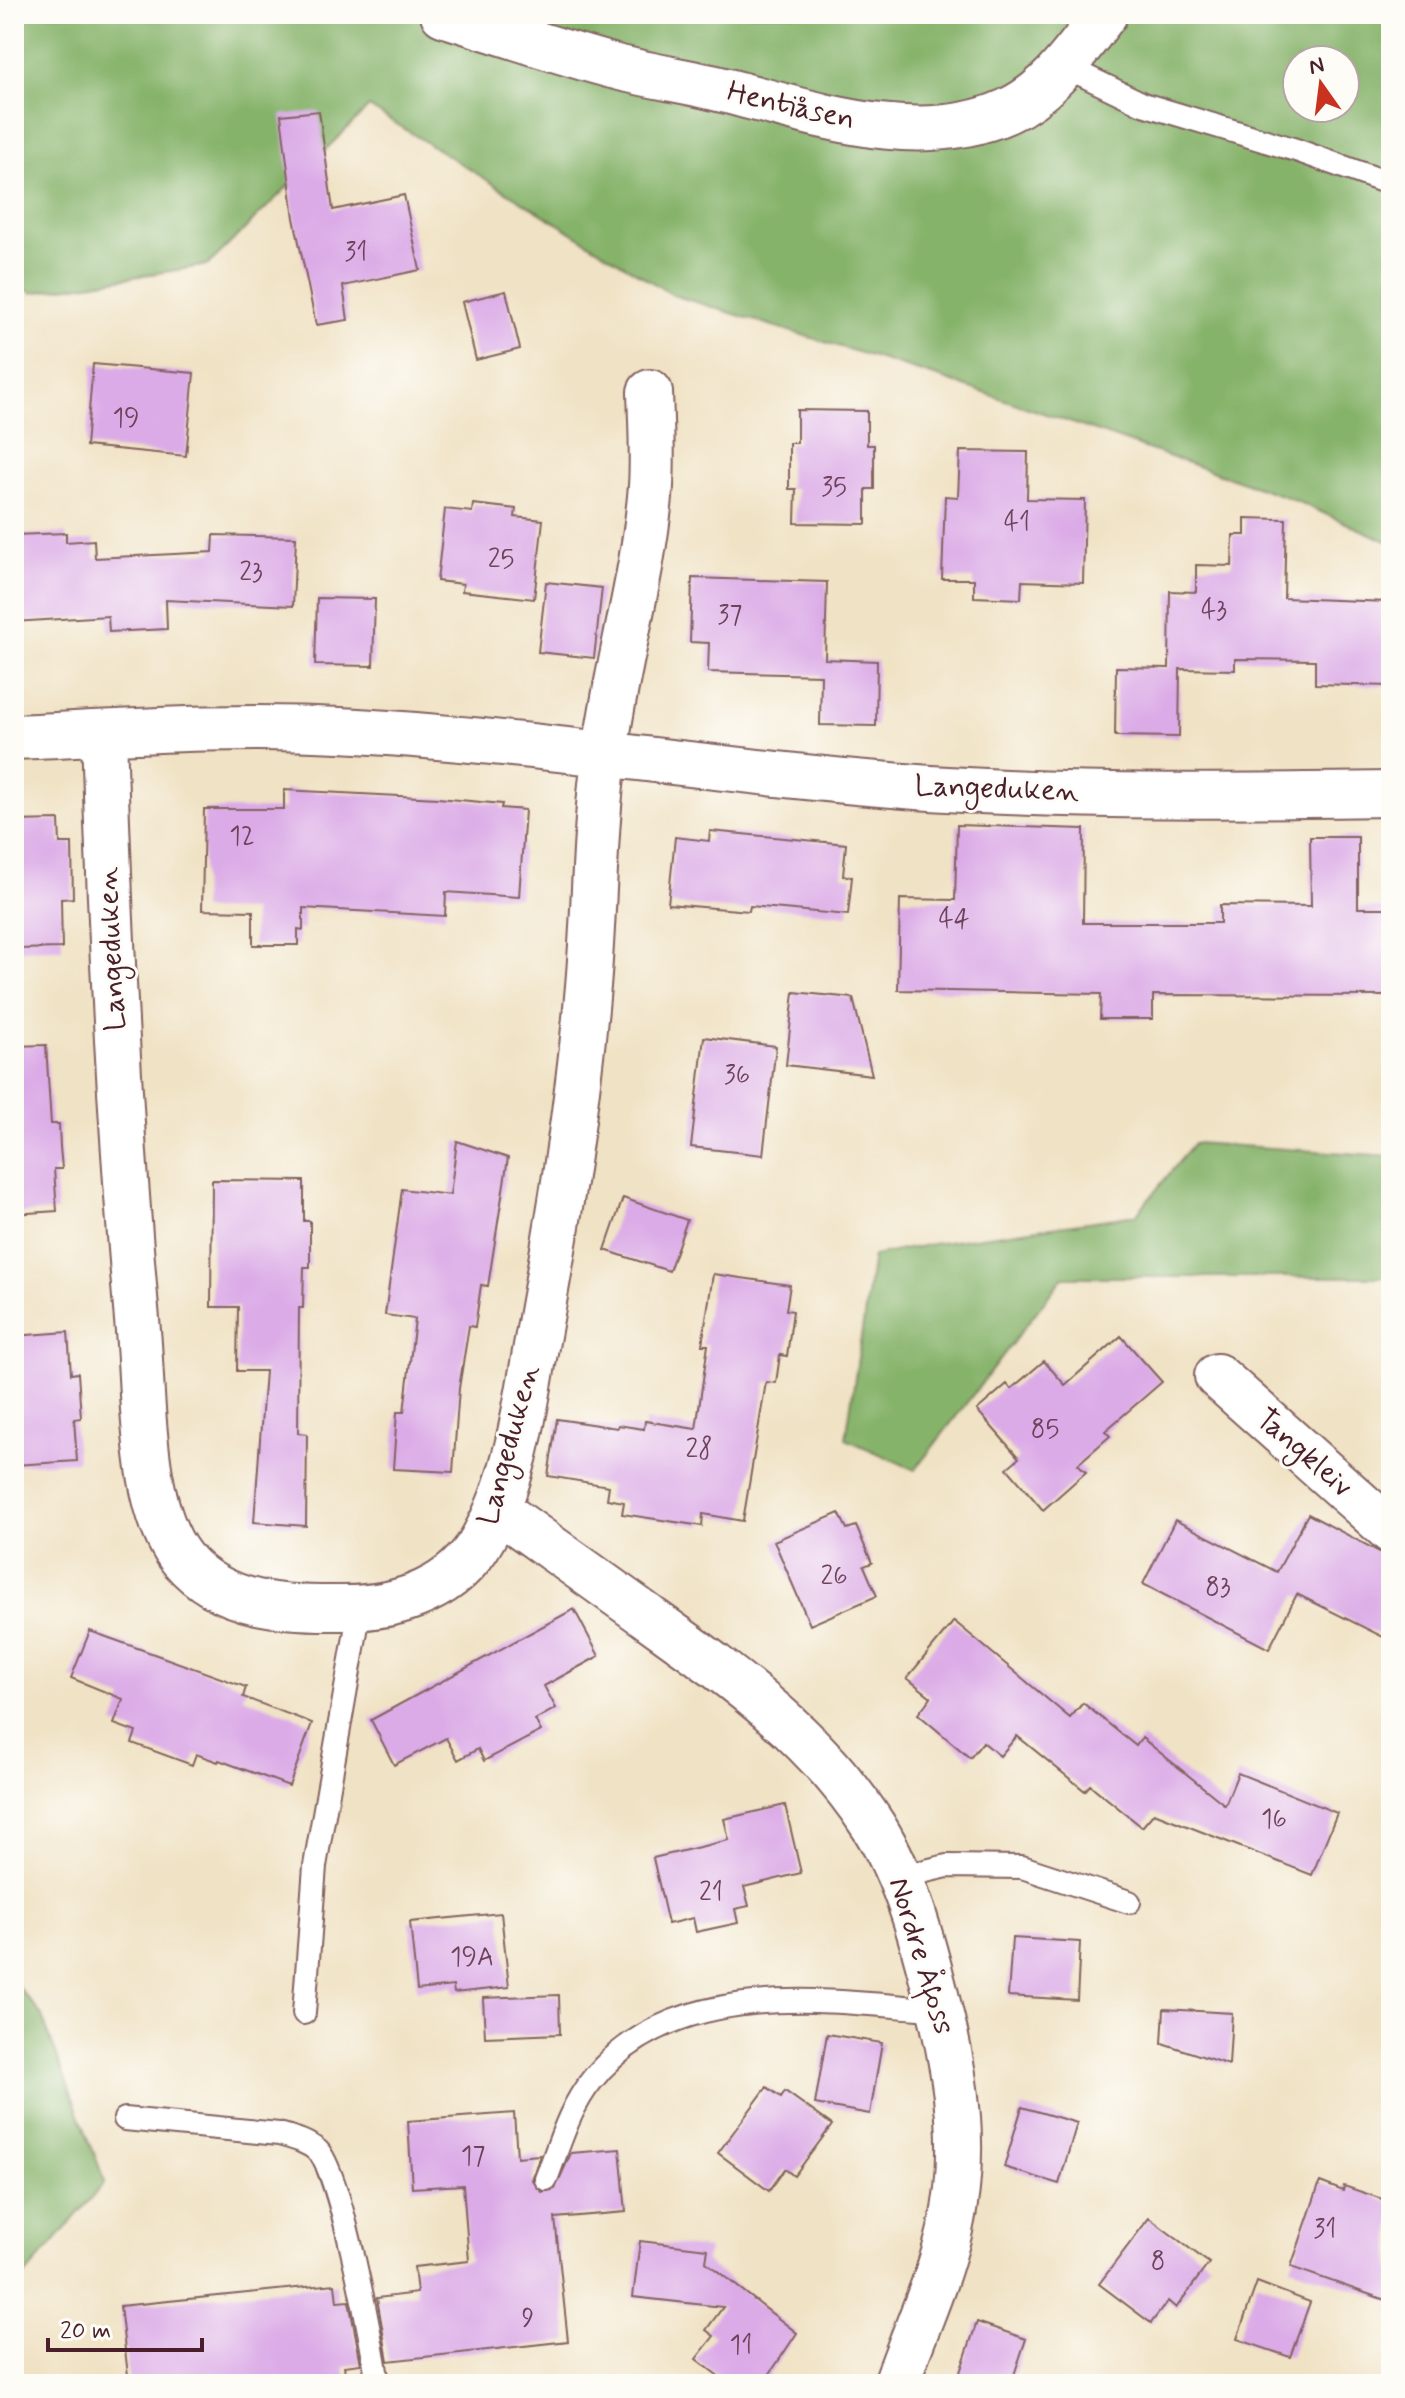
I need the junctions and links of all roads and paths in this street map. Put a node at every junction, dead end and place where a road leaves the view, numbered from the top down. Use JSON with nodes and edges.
{"nodes":[{"id":1,"x":443,"y":14,"type":"edge"},
{"id":2,"x":1105,"y":14,"type":"edge"},
{"id":3,"x":1064,"y":66,"type":"junction"},
{"id":4,"x":1391,"y":184,"type":"edge"},
{"id":5,"x":650,"y":392,"type":"dead end"},
{"id":6,"x":104,"y":733,"type":"junction"},
{"id":7,"x":14,"y":737,"type":"edge"},
{"id":8,"x":604,"y":756,"type":"junction"},
{"id":9,"x":1391,"y":794,"type":"edge"},
{"id":10,"x":1217,"y":1376,"type":"dead end"},
{"id":11,"x":497,"y":1509,"type":"junction"},
{"id":12,"x":1391,"y":1531,"type":"edge"},
{"id":13,"x":360,"y":1608,"type":"junction"},
{"id":14,"x":900,"y":1877,"type":"junction"},
{"id":15,"x":1129,"y":1902,"type":"dead end"},
{"id":16,"x":940,"y":2010,"type":"junction"},
{"id":17,"x":304,"y":2013,"type":"dead end"},
{"id":18,"x":125,"y":2119,"type":"dead end"},
{"id":19,"x":546,"y":2179,"type":"dead end"},
{"id":20,"x":378,"y":2384,"type":"edge"},
{"id":21,"x":896,"y":2384,"type":"edge"}],
"edges":[{"from":1,"to":3,"type":"street","name":"Hentiåsen"},
{"from":2,"to":3,"type":"street","name":"Hentiåsen"},
{"from":3,"to":4,"type":"lane"},
{"from":5,"to":8,"type":"street","name":"Langeduken"},
{"from":6,"to":7,"type":"street","name":"Langeduken"},
{"from":6,"to":8,"type":"street","name":"Langeduken"},
{"from":6,"to":13,"type":"street","name":"Langeduken"},
{"from":8,"to":9,"type":"street","name":"Langeduken"},
{"from":8,"to":11,"type":"street","name":"Langeduken"},
{"from":10,"to":12,"type":"street","name":"Tangkleiv"},
{"from":11,"to":13,"type":"street","name":"Langeduken"},
{"from":11,"to":14,"type":"street","name":"Nordre Åfoss"},
{"from":13,"to":17,"type":"lane"},
{"from":14,"to":15,"type":"lane"},
{"from":14,"to":16,"type":"street","name":"Nordre Åfoss"},
{"from":16,"to":19,"type":"lane"},
{"from":16,"to":21,"type":"street","name":"Nordre Åfoss"},
{"from":18,"to":20,"type":"lane"}]}
